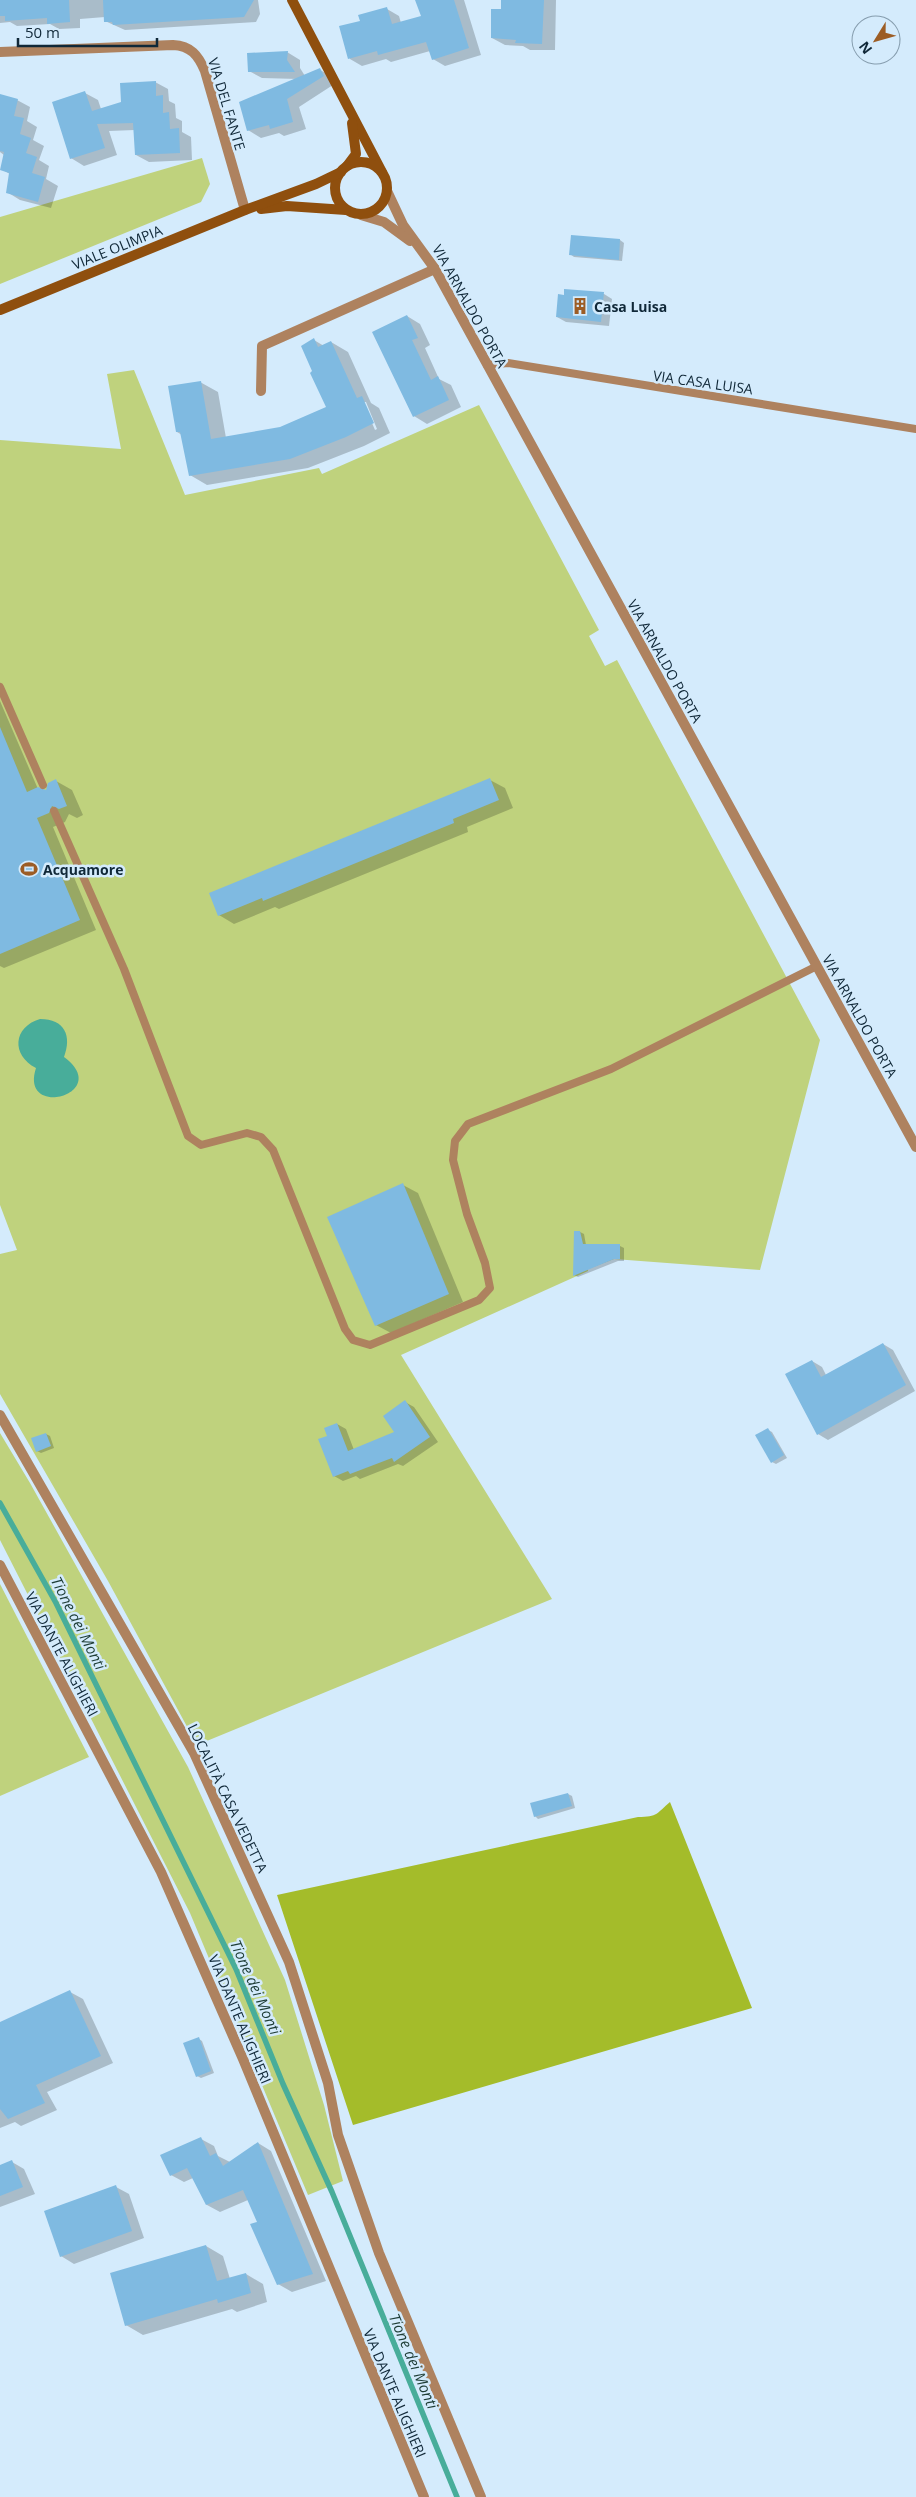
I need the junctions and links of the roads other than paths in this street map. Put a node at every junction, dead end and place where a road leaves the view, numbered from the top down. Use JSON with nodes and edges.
{"nodes":[{"id":1,"x":292,"y":0,"type":"edge"},
{"id":2,"x":0,"y":52,"type":"edge"},
{"id":3,"x":348,"y":105,"type":"junction"},
{"id":4,"x":344,"y":169,"type":"junction"},
{"id":5,"x":382,"y":172,"type":"junction"},
{"id":6,"x":388,"y":191,"type":"junction"},
{"id":7,"x":245,"y":210,"type":"junction"},
{"id":8,"x":346,"y":210,"type":"junction"},
{"id":9,"x":361,"y":214,"type":"junction"},
{"id":10,"x":428,"y":256,"type":"junction"},
{"id":11,"x":435,"y":268,"type":"junction"},
{"id":12,"x":0,"y":310,"type":"edge"},
{"id":13,"x":487,"y":365,"type":"junction"},
{"id":14,"x":261,"y":391,"type":"dead end"},
{"id":15,"x":916,"y":429,"type":"edge"},
{"id":16,"x":0,"y":687,"type":"edge"},
{"id":17,"x":43,"y":785,"type":"dead end"},
{"id":18,"x":54,"y":811,"type":"dead end"},
{"id":19,"x":817,"y":966,"type":"junction"},
{"id":20,"x":916,"y":1147,"type":"edge"},
{"id":21,"x":0,"y":1415,"type":"edge"},
{"id":22,"x":0,"y":1566,"type":"edge"},
{"id":23,"x":424,"y":2497,"type":"edge"},
{"id":24,"x":481,"y":2497,"type":"edge"}],
"edges":[{"from":1,"to":3,"type":"main road"},
{"from":2,"to":7,"type":"street","name":"VIA DEL FANTE"},
{"from":3,"to":4,"type":"main road"},
{"from":3,"to":5,"type":"main road"},
{"from":4,"to":5,"type":"main road"},
{"from":4,"to":7,"type":"main road","name":"VIALE OLIMPIA"},
{"from":4,"to":8,"type":"main road"},
{"from":5,"to":6,"type":"main road"},
{"from":6,"to":9,"type":"main road"},
{"from":6,"to":10,"type":"street","name":"VIA ARNALDO PORTA"},
{"from":7,"to":8,"type":"main road","name":"VIALE OLIMPIA"},
{"from":7,"to":12,"type":"main road","name":"VIALE OLIMPIA"},
{"from":8,"to":9,"type":"main road"},
{"from":9,"to":10,"type":"street"},
{"from":10,"to":11,"type":"street","name":"VIA ARNALDO PORTA"},
{"from":11,"to":13,"type":"street","name":"VIA ARNALDO PORTA"},
{"from":11,"to":14,"type":"street"},
{"from":13,"to":15,"type":"lane","name":"VIA CASA LUISA"},
{"from":13,"to":19,"type":"street","name":"VIA ARNALDO PORTA"},
{"from":16,"to":17,"type":"lane"},
{"from":18,"to":19,"type":"lane"},
{"from":19,"to":20,"type":"street","name":"VIA ARNALDO PORTA"},
{"from":21,"to":24,"type":"street","name":"LOCALITÀ CASA VEDETTA"},
{"from":22,"to":23,"type":"street","name":"VIA DANTE ALIGHIERI"}]}
